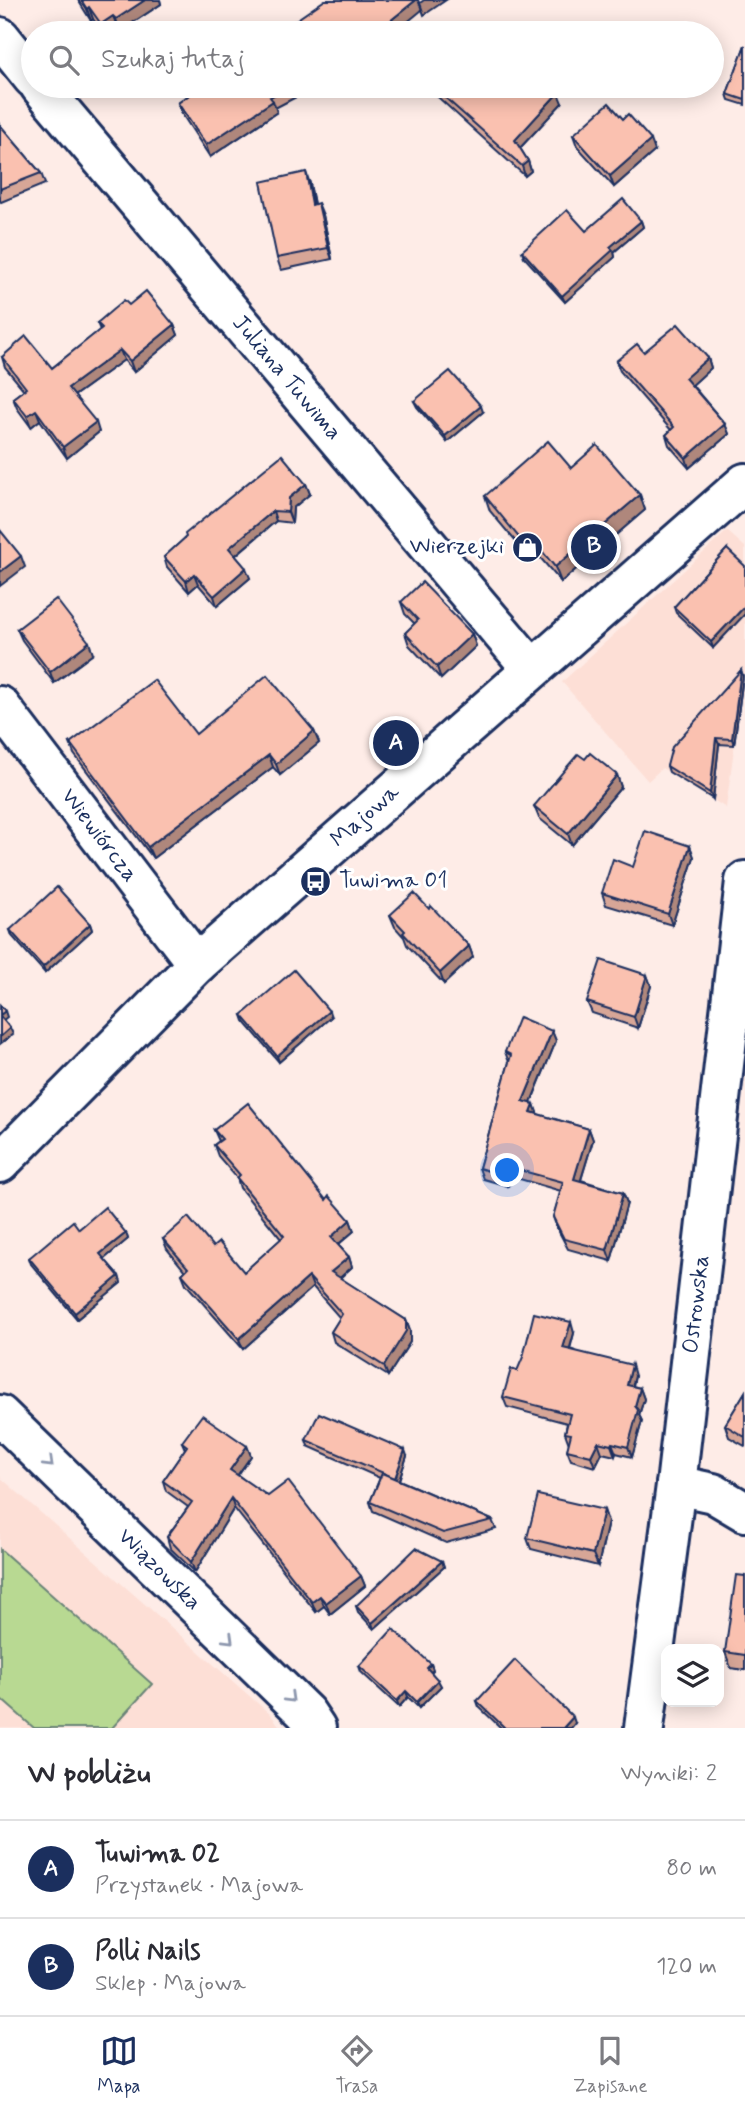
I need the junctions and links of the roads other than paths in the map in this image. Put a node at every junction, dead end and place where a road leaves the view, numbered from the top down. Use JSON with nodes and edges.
{"nodes":[{"id":1,"x":0,"y":37,"type":"edge"},
{"id":2,"x":21,"y":63,"type":"edge"},
{"id":3,"x":50,"y":98,"type":"edge"},
{"id":4,"x":743,"y":488,"type":"edge"},
{"id":5,"x":532,"y":669,"type":"junction"},
{"id":6,"x":0,"y":706,"type":"edge"},
{"id":7,"x":745,"y":881,"type":"edge"},
{"id":8,"x":741,"y":935,"type":"edge"},
{"id":9,"x":197,"y":964,"type":"junction"},
{"id":10,"x":0,"y":1163,"type":"edge"},
{"id":11,"x":0,"y":1415,"type":"edge"},
{"id":12,"x":677,"y":1485,"type":"junction"},
{"id":13,"x":745,"y":1512,"type":"edge"},
{"id":14,"x":316,"y":1728,"type":"edge"},
{"id":15,"x":644,"y":1728,"type":"edge"}],
"edges":[{"from":1,"to":2,"type":"street"},
{"from":3,"to":5,"type":"street","name":"Juliana Tuwima"},
{"from":4,"to":5,"type":"street","name":"Majowa"},
{"from":5,"to":9,"type":"street","name":"Majowa"},
{"from":6,"to":9,"type":"street","name":"Wiewiórcza"},
{"from":7,"to":8,"type":"street","name":"Ostrowska"},
{"from":8,"to":12,"type":"street","name":"Ostrowska"},
{"from":9,"to":10,"type":"street","name":"Majowa"},
{"from":11,"to":14,"type":"street","name":"Wiązowska","one_way":true},
{"from":12,"to":13,"type":"street"},
{"from":12,"to":15,"type":"street","name":"Ostrowska"}]}
